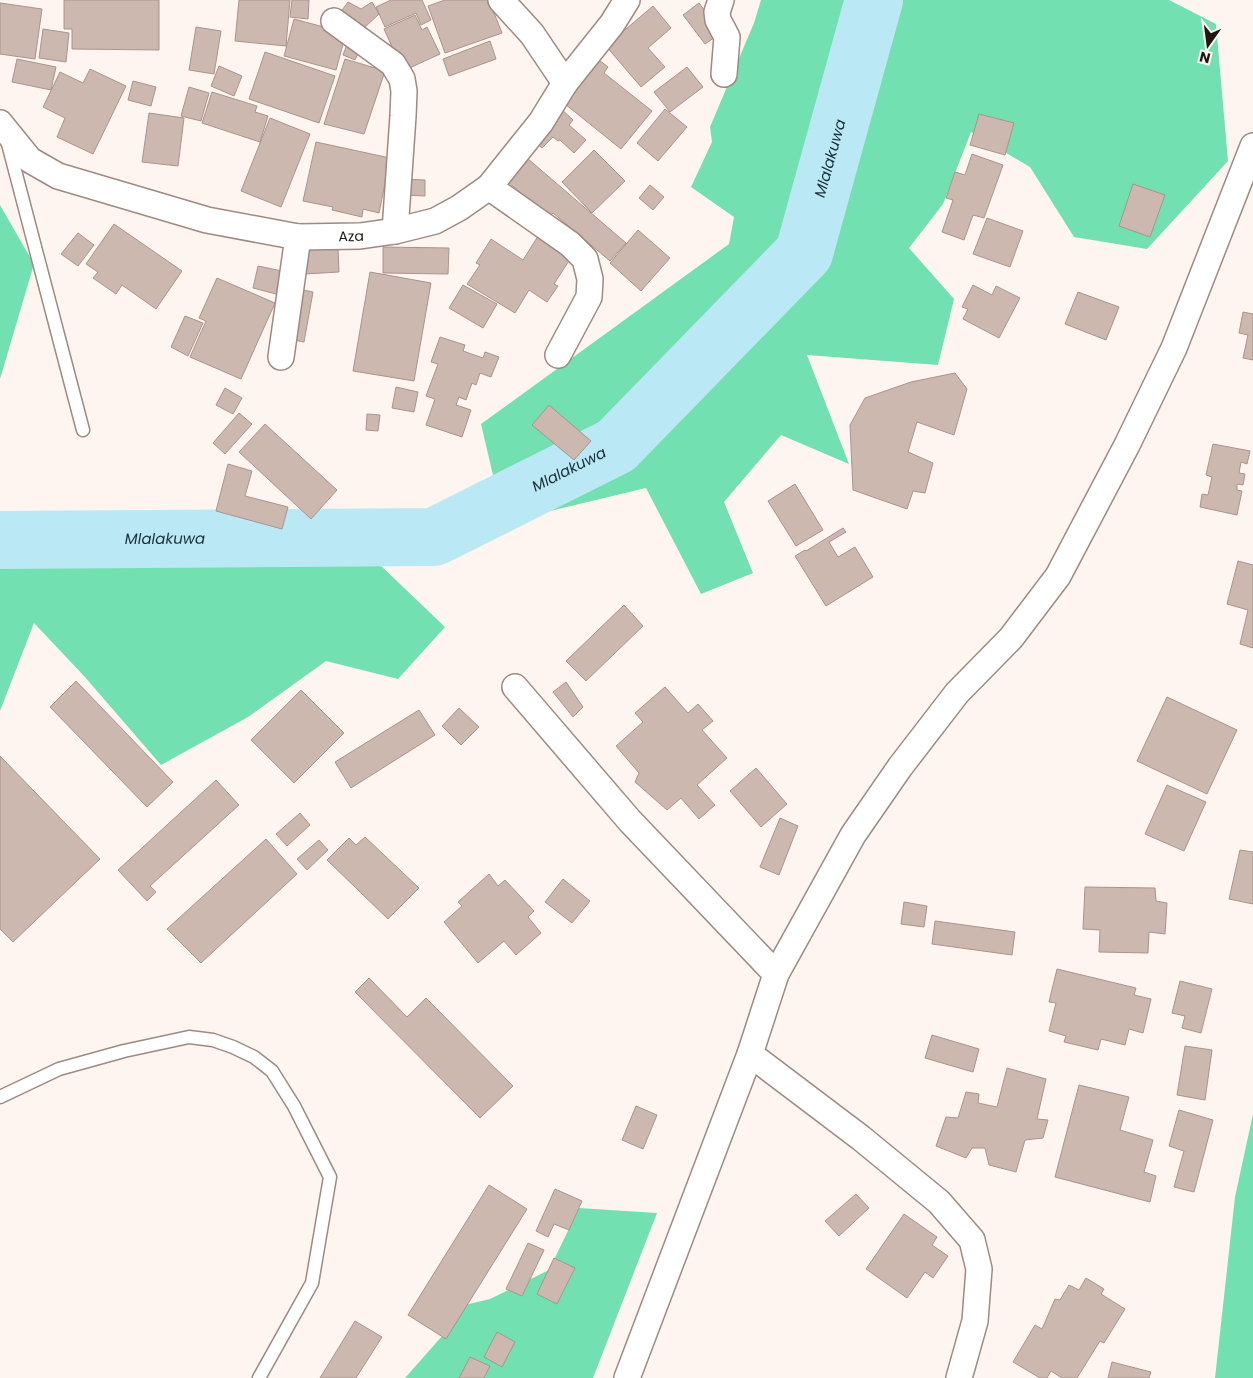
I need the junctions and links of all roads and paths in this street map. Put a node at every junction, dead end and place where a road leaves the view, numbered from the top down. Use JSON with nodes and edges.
{"nodes":[{"id":1,"x":501,"y":0,"type":"edge"},
{"id":2,"x":627,"y":0,"type":"edge"},
{"id":3,"x":721,"y":0,"type":"edge"},
{"id":4,"x":334,"y":21,"type":"dead end"},
{"id":5,"x":724,"y":74,"type":"dead end"},
{"id":6,"x":565,"y":83,"type":"junction"},
{"id":7,"x":2,"y":126,"type":"edge"},
{"id":8,"x":1253,"y":146,"type":"edge"},
{"id":9,"x":489,"y":187,"type":"junction"},
{"id":10,"x":395,"y":231,"type":"junction"},
{"id":11,"x":298,"y":236,"type":"junction"},
{"id":12,"x":558,"y":355,"type":"dead end"},
{"id":13,"x":281,"y":356,"type":"dead end"},
{"id":14,"x":83,"y":430,"type":"dead end"},
{"id":15,"x":515,"y":687,"type":"dead end"},
{"id":16,"x":776,"y":974,"type":"junction"},
{"id":17,"x":750,"y":1054,"type":"junction"},
{"id":18,"x":0,"y":1098,"type":"edge"},
{"id":19,"x":259,"y":1378,"type":"edge"},
{"id":20,"x":627,"y":1378,"type":"edge"},
{"id":21,"x":959,"y":1378,"type":"edge"}],
"edges":[{"from":1,"to":6,"type":"street"},
{"from":2,"to":6,"type":"street","name":"Aza"},
{"from":3,"to":5,"type":"street"},
{"from":4,"to":10,"type":"street"},
{"from":6,"to":9,"type":"street","name":"Aza"},
{"from":7,"to":11,"type":"street","name":"Aza"},
{"from":7,"to":14,"type":"lane"},
{"from":8,"to":16,"type":"street"},
{"from":9,"to":10,"type":"street","name":"Aza"},
{"from":9,"to":12,"type":"street"},
{"from":10,"to":11,"type":"street","name":"Aza"},
{"from":11,"to":13,"type":"street"},
{"from":15,"to":16,"type":"street"},
{"from":16,"to":17,"type":"street"},
{"from":17,"to":20,"type":"street"},
{"from":17,"to":21,"type":"street"},
{"from":18,"to":19,"type":"lane"}]}
